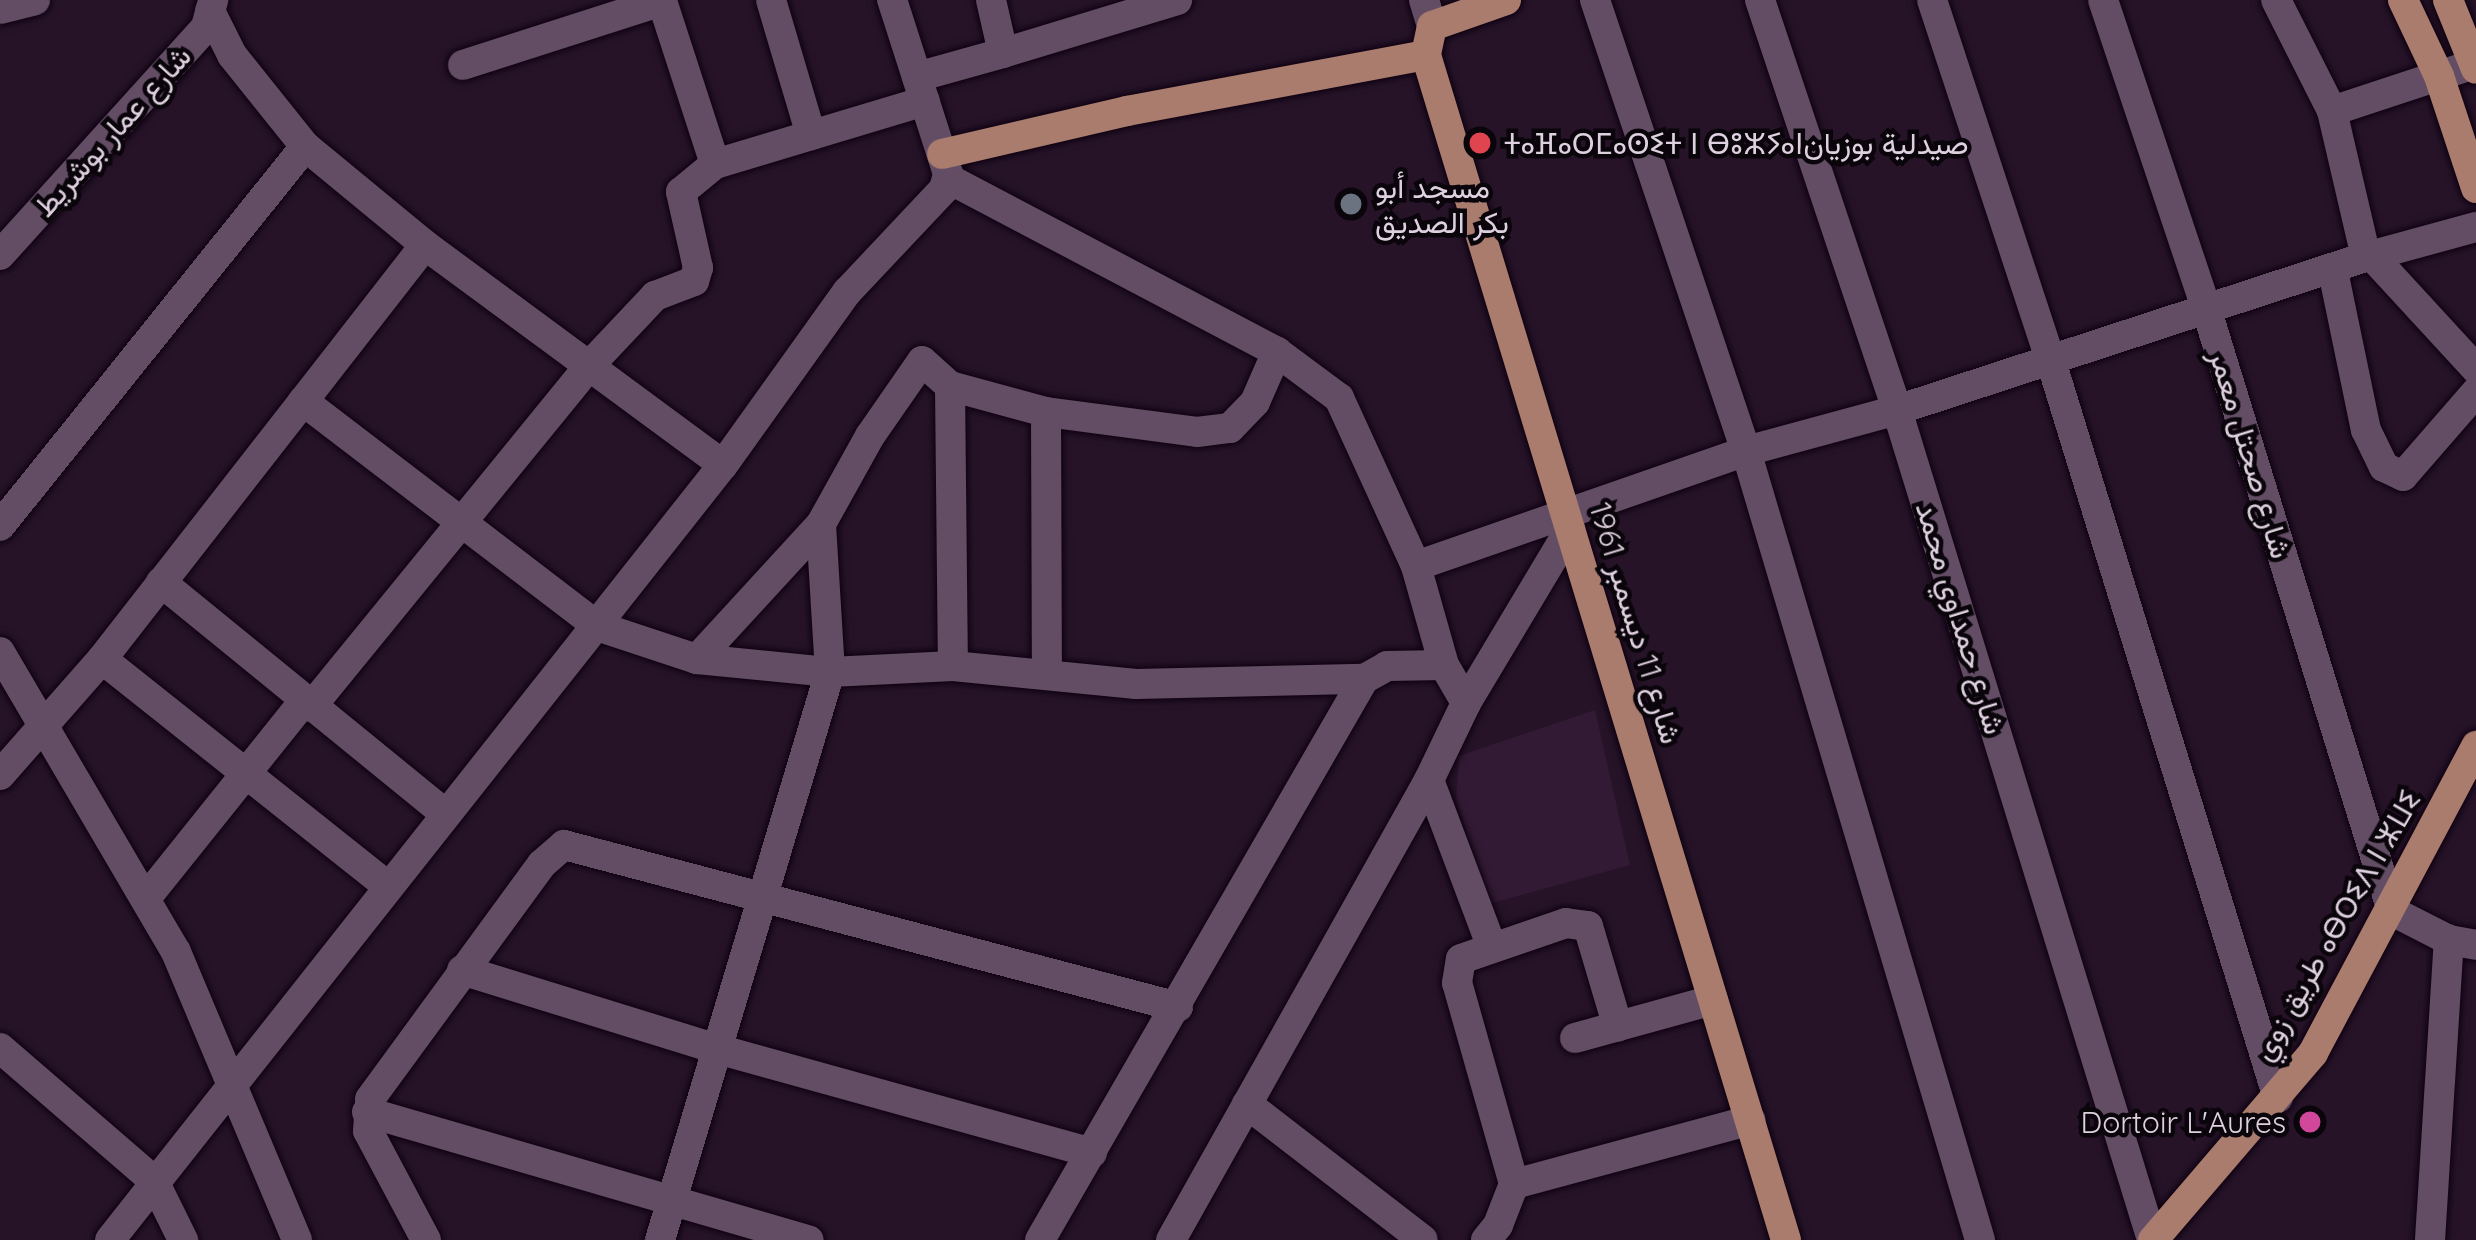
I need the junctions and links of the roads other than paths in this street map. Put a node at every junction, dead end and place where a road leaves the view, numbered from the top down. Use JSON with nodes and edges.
{"nodes":[{"id":1,"x":34,"y":0,"type":"edge"},
{"id":2,"x":771,"y":0,"type":"edge"},
{"id":3,"x":892,"y":0,"type":"edge"},
{"id":4,"x":991,"y":0,"type":"edge"},
{"id":5,"x":1178,"y":0,"type":"edge"},
{"id":6,"x":1506,"y":0,"type":"edge"},
{"id":7,"x":1594,"y":0,"type":"edge"},
{"id":8,"x":1760,"y":0,"type":"edge"},
{"id":9,"x":1931,"y":0,"type":"edge"},
{"id":10,"x":2103,"y":0,"type":"edge"},
{"id":11,"x":2276,"y":0,"type":"edge"},
{"id":12,"x":2404,"y":0,"type":"edge"},
{"id":13,"x":2448,"y":0,"type":"edge"},
{"id":14,"x":212,"y":5,"type":"edge"},
{"id":15,"x":0,"y":9,"type":"edge"},
{"id":16,"x":1427,"y":27,"type":"edge"},
{"id":17,"x":1003,"y":53,"type":"junction"},
{"id":18,"x":463,"y":65,"type":"dead end"},
{"id":19,"x":2475,"y":67,"type":"edge"},
{"id":20,"x":2439,"y":76,"type":"junction"},
{"id":21,"x":921,"y":89,"type":"junction"},
{"id":22,"x":2332,"y":112,"type":"junction"},
{"id":23,"x":812,"y":135,"type":"junction"},
{"id":24,"x":305,"y":146,"type":"junction"},
{"id":25,"x":715,"y":164,"type":"junction"},
{"id":26,"x":946,"y":167,"type":"junction"},
{"id":27,"x":2476,"y":188,"type":"edge"},
{"id":28,"x":2476,"y":227,"type":"edge"},
{"id":29,"x":425,"y":245,"type":"junction"},
{"id":30,"x":0,"y":255,"type":"edge"},
{"id":31,"x":2370,"y":257,"type":"junction"},
{"id":32,"x":2333,"y":271,"type":"junction"},
{"id":33,"x":2207,"y":311,"type":"junction"},
{"id":34,"x":1276,"y":352,"type":"junction"},
{"id":35,"x":2050,"y":358,"type":"junction"},
{"id":36,"x":588,"y":367,"type":"junction"},
{"id":37,"x":2476,"y":369,"type":"edge"},
{"id":38,"x":950,"y":386,"type":"junction"},
{"id":39,"x":2476,"y":392,"type":"edge"},
{"id":40,"x":303,"y":401,"type":"junction"},
{"id":41,"x":1897,"y":410,"type":"junction"},
{"id":42,"x":1046,"y":412,"type":"junction"},
{"id":43,"x":1746,"y":451,"type":"junction"},
{"id":44,"x":723,"y":465,"type":"junction"},
{"id":45,"x":1567,"y":522,"type":"junction"},
{"id":46,"x":461,"y":524,"type":"junction"},
{"id":47,"x":821,"y":524,"type":"junction"},
{"id":48,"x":0,"y":526,"type":"edge"},
{"id":49,"x":1416,"y":566,"type":"junction"},
{"id":50,"x":161,"y":581,"type":"junction"},
{"id":51,"x":597,"y":626,"type":"junction"},
{"id":52,"x":0,"y":652,"type":"edge"},
{"id":53,"x":102,"y":659,"type":"junction"},
{"id":54,"x":697,"y":659,"type":"junction"},
{"id":55,"x":1444,"y":665,"type":"junction"},
{"id":56,"x":953,"y":666,"type":"junction"},
{"id":57,"x":830,"y":672,"type":"junction"},
{"id":58,"x":1047,"y":673,"type":"junction"},
{"id":59,"x":1364,"y":679,"type":"junction"},
{"id":60,"x":1466,"y":703,"type":"junction"},
{"id":61,"x":308,"y":704,"type":"junction"},
{"id":62,"x":42,"y":722,"type":"junction"},
{"id":63,"x":2476,"y":746,"type":"edge"},
{"id":64,"x":245,"y":773,"type":"junction"},
{"id":65,"x":0,"y":775,"type":"edge"},
{"id":66,"x":1429,"y":780,"type":"junction"},
{"id":67,"x":444,"y":813,"type":"junction"},
{"id":68,"x":387,"y":886,"type":"junction"},
{"id":69,"x":764,"y":894,"type":"junction"},
{"id":70,"x":148,"y":897,"type":"junction"},
{"id":71,"x":2392,"y":911,"type":"junction"},
{"id":72,"x":2463,"y":943,"type":"edge"},
{"id":73,"x":1491,"y":945,"type":"junction"},
{"id":74,"x":462,"y":970,"type":"junction"},
{"id":75,"x":1713,"y":1000,"type":"junction"},
{"id":76,"x":1178,"y":1007,"type":"junction"},
{"id":77,"x":1618,"y":1027,"type":"junction"},
{"id":78,"x":1575,"y":1038,"type":"dead end"},
{"id":79,"x":0,"y":1048,"type":"edge"},
{"id":80,"x":721,"y":1050,"type":"junction"},
{"id":81,"x":232,"y":1089,"type":"junction"},
{"id":82,"x":2278,"y":1098,"type":"junction"},
{"id":83,"x":1247,"y":1104,"type":"junction"},
{"id":84,"x":368,"y":1112,"type":"junction"},
{"id":85,"x":1751,"y":1120,"type":"junction"},
{"id":86,"x":1092,"y":1153,"type":"junction"},
{"id":87,"x":154,"y":1181,"type":"junction"},
{"id":88,"x":1514,"y":1184,"type":"junction"},
{"id":89,"x":671,"y":1200,"type":"junction"},
{"id":90,"x":110,"y":1240,"type":"edge"},
{"id":91,"x":183,"y":1240,"type":"edge"},
{"id":92,"x":296,"y":1240,"type":"edge"},
{"id":93,"x":425,"y":1240,"type":"edge"},
{"id":94,"x":660,"y":1240,"type":"edge"},
{"id":95,"x":809,"y":1240,"type":"edge"},
{"id":96,"x":1040,"y":1240,"type":"edge"},
{"id":97,"x":1171,"y":1240,"type":"edge"},
{"id":98,"x":1423,"y":1240,"type":"edge"},
{"id":99,"x":1486,"y":1240,"type":"edge"},
{"id":100,"x":1786,"y":1240,"type":"edge"},
{"id":101,"x":1980,"y":1240,"type":"edge"},
{"id":102,"x":2152,"y":1240,"type":"edge"},
{"id":103,"x":2430,"y":1240,"type":"edge"}],
"edges":[{"from":1,"to":15,"type":"street"},
{"from":2,"to":23,"type":"street"},
{"from":3,"to":21,"type":"street"},
{"from":4,"to":17,"type":"street"},
{"from":5,"to":17,"type":"street"},
{"from":6,"to":16,"type":"main road"},
{"from":7,"to":43,"type":"street"},
{"from":8,"to":41,"type":"street","name":"شارع حمداوي محمد"},
{"from":9,"to":35,"type":"street"},
{"from":10,"to":33,"type":"street","name":"شارع صحتل معمر"},
{"from":11,"to":22,"type":"street"},
{"from":12,"to":20,"type":"main road"},
{"from":13,"to":19,"type":"main road"},
{"from":14,"to":24,"type":"street"},
{"from":14,"to":30,"type":"street","name":"شارع عمار بوشريط"},
{"from":16,"to":26,"type":"main road"},
{"from":16,"to":45,"type":"main road","name":"شارع 11 ديسمبر 1961"},
{"from":17,"to":21,"type":"street"},
{"from":18,"to":25,"type":"street"},
{"from":19,"to":20,"type":"street"},
{"from":20,"to":22,"type":"street"},
{"from":20,"to":27,"type":"main road"},
{"from":21,"to":23,"type":"street"},
{"from":21,"to":26,"type":"street"},
{"from":22,"to":31,"type":"street"},
{"from":23,"to":25,"type":"street"},
{"from":24,"to":29,"type":"street"},
{"from":24,"to":48,"type":"street"},
{"from":25,"to":36,"type":"street"},
{"from":26,"to":34,"type":"street"},
{"from":26,"to":44,"type":"street"},
{"from":28,"to":31,"type":"street"},
{"from":29,"to":36,"type":"street"},
{"from":29,"to":40,"type":"street"},
{"from":31,"to":32,"type":"street"},
{"from":31,"to":37,"type":"street"},
{"from":32,"to":33,"type":"street"},
{"from":32,"to":39,"type":"street"},
{"from":33,"to":35,"type":"street"},
{"from":33,"to":71,"type":"street","name":"شارع صحتل معمر"},
{"from":34,"to":42,"type":"street"},
{"from":34,"to":49,"type":"street"},
{"from":35,"to":41,"type":"street"},
{"from":35,"to":82,"type":"street"},
{"from":36,"to":44,"type":"street"},
{"from":36,"to":46,"type":"street"},
{"from":38,"to":42,"type":"street"},
{"from":38,"to":47,"type":"street"},
{"from":38,"to":56,"type":"street"},
{"from":40,"to":46,"type":"street"},
{"from":40,"to":50,"type":"street"},
{"from":41,"to":43,"type":"street"},
{"from":41,"to":102,"type":"street","name":"شارع حمداوي محمد"},
{"from":42,"to":58,"type":"street"},
{"from":43,"to":45,"type":"street"},
{"from":43,"to":101,"type":"street"},
{"from":44,"to":51,"type":"street"},
{"from":45,"to":49,"type":"street"},
{"from":45,"to":60,"type":"street"},
{"from":45,"to":75,"type":"main road","name":"شارع 11 ديسمبر 1961"},
{"from":46,"to":51,"type":"street"},
{"from":46,"to":61,"type":"street"},
{"from":47,"to":54,"type":"street"},
{"from":47,"to":57,"type":"street"},
{"from":49,"to":55,"type":"street"},
{"from":50,"to":53,"type":"street"},
{"from":50,"to":61,"type":"street"},
{"from":51,"to":54,"type":"street"},
{"from":51,"to":67,"type":"street"},
{"from":52,"to":62,"type":"street"},
{"from":53,"to":62,"type":"street"},
{"from":53,"to":64,"type":"street"},
{"from":54,"to":57,"type":"street"},
{"from":55,"to":59,"type":"street"},
{"from":55,"to":60,"type":"street"},
{"from":56,"to":57,"type":"street"},
{"from":56,"to":58,"type":"street"},
{"from":57,"to":69,"type":"street"},
{"from":58,"to":59,"type":"street"},
{"from":59,"to":76,"type":"street"},
{"from":60,"to":66,"type":"street"},
{"from":61,"to":64,"type":"street"},
{"from":61,"to":67,"type":"street"},
{"from":62,"to":65,"type":"street"},
{"from":62,"to":70,"type":"street"},
{"from":63,"to":71,"type":"main road","name":"طريق زوي ⴰⴱⵔⵉⴷ ⵏ ⵣⵡⵉ"},
{"from":64,"to":68,"type":"street"},
{"from":64,"to":70,"type":"street"},
{"from":66,"to":73,"type":"street"},
{"from":66,"to":83,"type":"street"},
{"from":67,"to":68,"type":"street"},
{"from":68,"to":81,"type":"street"},
{"from":69,"to":74,"type":"street"},
{"from":69,"to":76,"type":"street"},
{"from":69,"to":80,"type":"street"},
{"from":70,"to":81,"type":"street"},
{"from":71,"to":72,"type":"street"},
{"from":71,"to":82,"type":"main road","name":"طريق زوي ⴰⴱⵔⵉⴷ ⵏ ⵣⵡⵉ"},
{"from":72,"to":103,"type":"street"},
{"from":73,"to":77,"type":"street"},
{"from":73,"to":88,"type":"street"},
{"from":74,"to":80,"type":"street"},
{"from":74,"to":84,"type":"street"},
{"from":75,"to":77,"type":"street"},
{"from":75,"to":85,"type":"main road","name":"شارع 11 ديسمبر 1961"},
{"from":76,"to":86,"type":"street"},
{"from":77,"to":78,"type":"street"},
{"from":79,"to":87,"type":"street"},
{"from":80,"to":86,"type":"street"},
{"from":80,"to":89,"type":"street"},
{"from":81,"to":87,"type":"street"},
{"from":81,"to":92,"type":"street"},
{"from":82,"to":102,"type":"main road","name":"طريق زوي ⴰⴱⵔⵉⴷ ⵏ ⵣⵡⵉ"},
{"from":83,"to":97,"type":"street"},
{"from":83,"to":98,"type":"street"},
{"from":84,"to":89,"type":"street"},
{"from":84,"to":93,"type":"street"},
{"from":85,"to":88,"type":"street"},
{"from":85,"to":100,"type":"main road","name":"شارع 11 ديسمبر 1961"},
{"from":86,"to":96,"type":"street"},
{"from":87,"to":90,"type":"street"},
{"from":87,"to":91,"type":"street"},
{"from":88,"to":99,"type":"street"},
{"from":89,"to":94,"type":"street"},
{"from":89,"to":95,"type":"street"}]}
